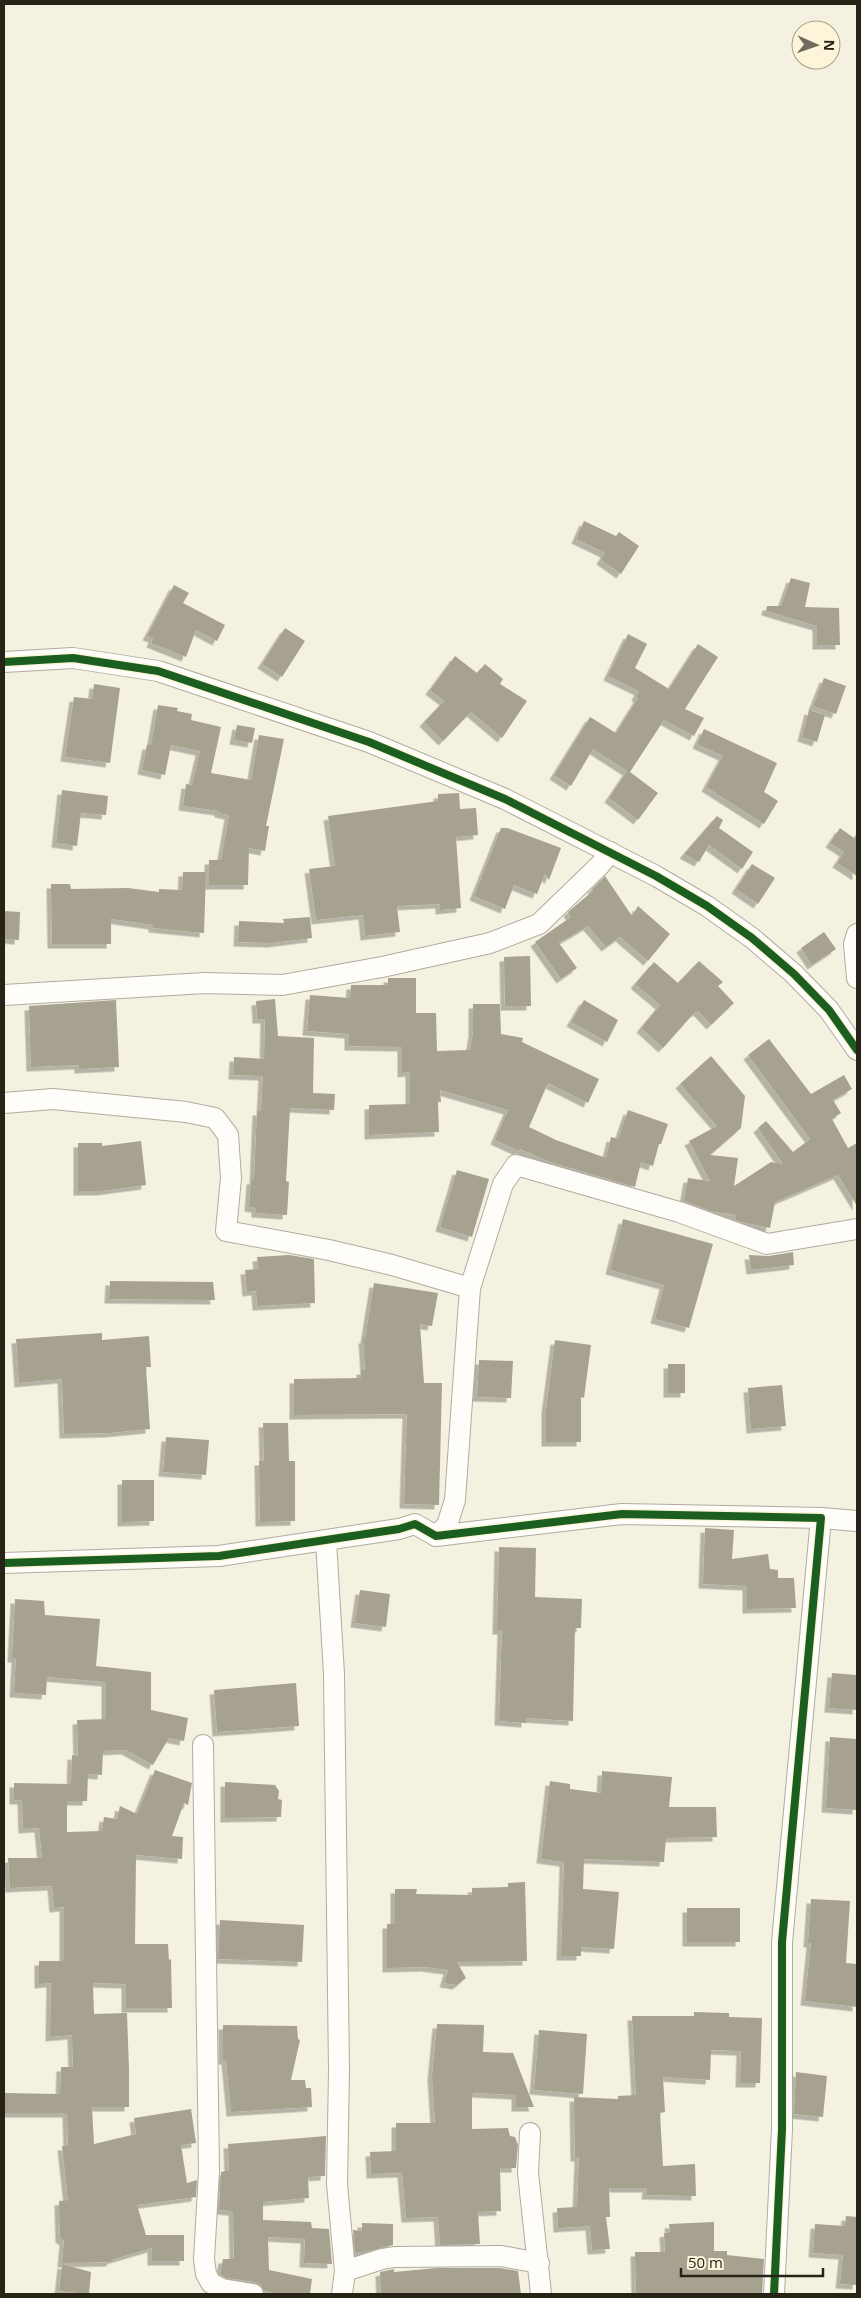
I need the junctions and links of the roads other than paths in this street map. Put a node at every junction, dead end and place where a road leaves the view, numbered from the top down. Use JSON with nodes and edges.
{"nodes":[{"id":1,"x":4,"y":662,"type":"edge"},
{"id":2,"x":610,"y":852,"type":"junction"},
{"id":3,"x":857,"y":934,"type":"edge"},
{"id":4,"x":857,"y":978,"type":"edge"},
{"id":5,"x":4,"y":994,"type":"edge"},
{"id":6,"x":857,"y":1050,"type":"edge"},
{"id":7,"x":4,"y":1103,"type":"edge"},
{"id":8,"x":857,"y":1230,"type":"edge"},
{"id":9,"x":470,"y":1288,"type":"junction"},
{"id":10,"x":821,"y":1518,"type":"junction"},
{"id":11,"x":857,"y":1521,"type":"edge"},
{"id":12,"x":436,"y":1536,"type":"junction"},
{"id":13,"x":326,"y":1541,"type":"junction"},
{"id":14,"x":4,"y":1563,"type":"edge"},
{"id":15,"x":203,"y":1745,"type":"dead end"},
{"id":16,"x":530,"y":2133,"type":"dead end"},
{"id":17,"x":539,"y":2263,"type":"junction"},
{"id":18,"x":345,"y":2270,"type":"junction"},
{"id":19,"x":253,"y":2294,"type":"edge"},
{"id":20,"x":342,"y":2294,"type":"edge"},
{"id":21,"x":541,"y":2294,"type":"edge"},
{"id":22,"x":774,"y":2294,"type":"edge"}],
"edges":[{"from":1,"to":2,"type":"street"},
{"from":2,"to":5,"type":"street"},
{"from":2,"to":6,"type":"street"},
{"from":3,"to":4,"type":"street"},
{"from":7,"to":9,"type":"street"},
{"from":8,"to":9,"type":"street"},
{"from":9,"to":12,"type":"street"},
{"from":10,"to":11,"type":"street"},
{"from":10,"to":12,"type":"street"},
{"from":10,"to":22,"type":"street"},
{"from":12,"to":13,"type":"street"},
{"from":13,"to":14,"type":"street"},
{"from":13,"to":18,"type":"street"},
{"from":15,"to":19,"type":"street"},
{"from":16,"to":17,"type":"street"},
{"from":17,"to":18,"type":"street"},
{"from":17,"to":21,"type":"street"},
{"from":18,"to":20,"type":"street"}]}
